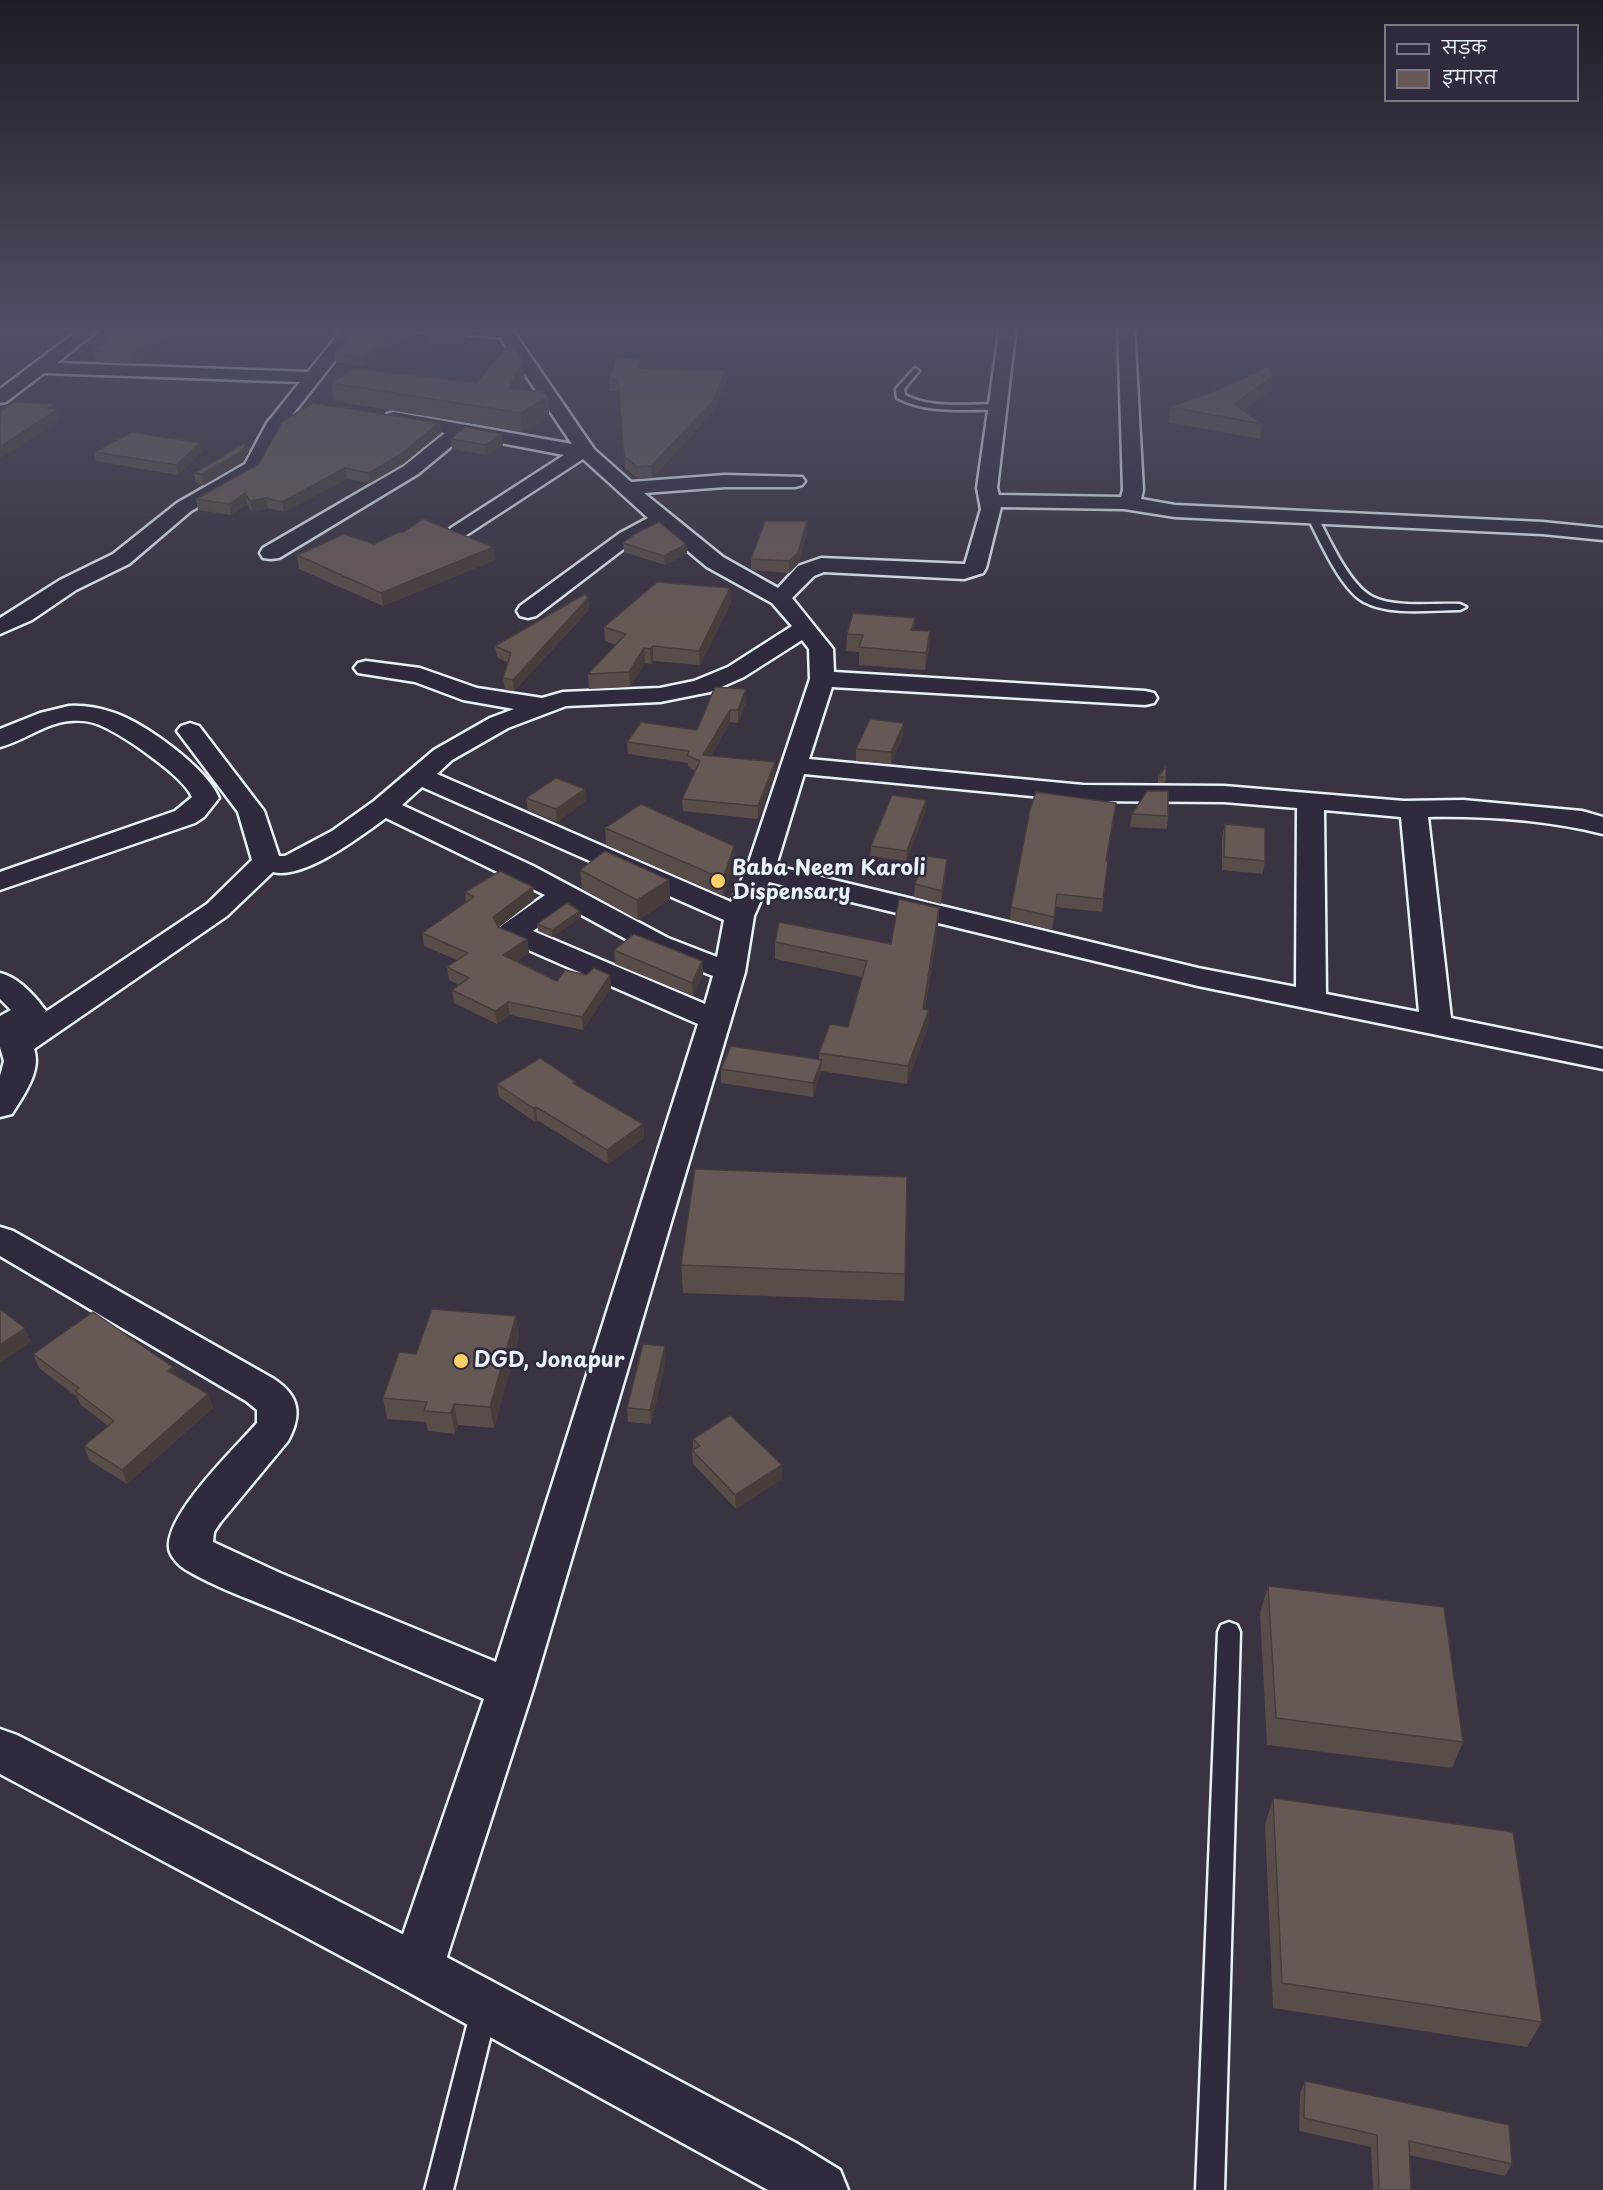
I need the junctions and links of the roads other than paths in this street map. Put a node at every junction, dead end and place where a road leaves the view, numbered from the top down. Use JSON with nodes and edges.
{"nodes":[{"id":1,"x":273,"y":428,"type":"edge"},
{"id":2,"x":457,"y":428,"type":"edge"},
{"id":3,"x":568,"y":428,"type":"edge"},
{"id":4,"x":994,"y":428,"type":"edge"},
{"id":5,"x":1130,"y":428,"type":"edge"},
{"id":6,"x":462,"y":429,"type":"junction"},
{"id":7,"x":584,"y":452,"type":"junction"},
{"id":8,"x":795,"y":481,"type":"dead end"},
{"id":9,"x":627,"y":488,"type":"junction"},
{"id":10,"x":991,"y":501,"type":"junction"},
{"id":11,"x":1124,"y":503,"type":"junction"},
{"id":12,"x":1312,"y":518,"type":"junction"},
{"id":13,"x":662,"y":519,"type":"junction"},
{"id":14,"x":458,"y":532,"type":"edge"},
{"id":15,"x":1603,"y":534,"type":"edge"},
{"id":16,"x":271,"y":553,"type":"dead end"},
{"id":17,"x":780,"y":598,"type":"junction"},
{"id":18,"x":1460,"y":607,"type":"dead end"},
{"id":19,"x":528,"y":610,"type":"dead end"},
{"id":20,"x":0,"y":627,"type":"edge"},
{"id":21,"x":806,"y":628,"type":"junction"},
{"id":22,"x":366,"y":668,"type":"dead end"},
{"id":23,"x":822,"y":678,"type":"junction"},
{"id":24,"x":1145,"y":698,"type":"dead end"},
{"id":25,"x":543,"y":706,"type":"junction"},
{"id":26,"x":190,"y":731,"type":"dead end"},
{"id":27,"x":0,"y":739,"type":"edge"},
{"id":28,"x":793,"y":765,"type":"junction"},
{"id":29,"x":419,"y":776,"type":"junction"},
{"id":30,"x":1310,"y":801,"type":"junction"},
{"id":31,"x":384,"y":807,"type":"junction"},
{"id":32,"x":1414,"y":809,"type":"junction"},
{"id":33,"x":1603,"y":826,"type":"edge"},
{"id":34,"x":267,"y":862,"type":"junction"},
{"id":35,"x":760,"y":871,"type":"junction"},
{"id":36,"x":0,"y":881,"type":"edge"},
{"id":37,"x":566,"y":895,"type":"junction"},
{"id":38,"x":739,"y":916,"type":"junction"},
{"id":39,"x":730,"y":972,"type":"junction"},
{"id":40,"x":0,"y":982,"type":"edge"},
{"id":41,"x":1311,"y":1001,"type":"junction"},
{"id":42,"x":715,"y":1020,"type":"junction"},
{"id":43,"x":1436,"y":1026,"type":"junction"},
{"id":44,"x":6,"y":1036,"type":"edge"},
{"id":45,"x":1603,"y":1059,"type":"edge"},
{"id":46,"x":0,"y":1106,"type":"edge"},
{"id":47,"x":0,"y":1240,"type":"edge"},
{"id":48,"x":1229,"y":1632,"type":"dead end"},
{"id":49,"x":510,"y":1689,"type":"junction"},
{"id":50,"x":0,"y":1750,"type":"edge"},
{"id":51,"x":417,"y":1969,"type":"junction"},
{"id":52,"x":485,"y":2005,"type":"junction"},
{"id":53,"x":790,"y":2181,"type":"edge"},
{"id":54,"x":439,"y":2190,"type":"edge"},
{"id":55,"x":1210,"y":2190,"type":"edge"}],
"edges":[{"from":1,"to":20,"type":"street"},
{"from":2,"to":6,"type":"street"},
{"from":3,"to":7,"type":"street"},
{"from":4,"to":10,"type":"street"},
{"from":5,"to":11,"type":"street"},
{"from":6,"to":7,"type":"street"},
{"from":6,"to":16,"type":"street"},
{"from":7,"to":9,"type":"street"},
{"from":7,"to":14,"type":"street"},
{"from":8,"to":9,"type":"street"},
{"from":9,"to":13,"type":"street"},
{"from":10,"to":11,"type":"street"},
{"from":10,"to":17,"type":"street"},
{"from":11,"to":12,"type":"street"},
{"from":12,"to":15,"type":"street"},
{"from":12,"to":18,"type":"lane"},
{"from":13,"to":17,"type":"street"},
{"from":13,"to":19,"type":"street"},
{"from":17,"to":21,"type":"street"},
{"from":21,"to":23,"type":"street"},
{"from":21,"to":25,"type":"street"},
{"from":22,"to":25,"type":"street"},
{"from":23,"to":24,"type":"street"},
{"from":23,"to":28,"type":"street"},
{"from":25,"to":29,"type":"street"},
{"from":26,"to":34,"type":"street"},
{"from":27,"to":36,"type":"street"},
{"from":28,"to":30,"type":"street"},
{"from":28,"to":35,"type":"street"},
{"from":29,"to":31,"type":"street"},
{"from":29,"to":38,"type":"street"},
{"from":30,"to":32,"type":"street"},
{"from":30,"to":41,"type":"street"},
{"from":31,"to":34,"type":"street"},
{"from":31,"to":37,"type":"street"},
{"from":32,"to":33,"type":"street"},
{"from":32,"to":43,"type":"street"},
{"from":34,"to":44,"type":"street"},
{"from":35,"to":38,"type":"street"},
{"from":35,"to":41,"type":"street"},
{"from":37,"to":39,"type":"street"},
{"from":37,"to":42,"type":"street"},
{"from":38,"to":39,"type":"street"},
{"from":39,"to":42,"type":"street"},
{"from":40,"to":44,"type":"street"},
{"from":41,"to":43,"type":"street"},
{"from":42,"to":49,"type":"street"},
{"from":43,"to":45,"type":"street"},
{"from":44,"to":46,"type":"street"},
{"from":47,"to":49,"type":"street"},
{"from":48,"to":55,"type":"lane"},
{"from":49,"to":51,"type":"street"},
{"from":50,"to":51,"type":"street"},
{"from":51,"to":52,"type":"street"},
{"from":52,"to":53,"type":"street"},
{"from":52,"to":54,"type":"lane"}]}
